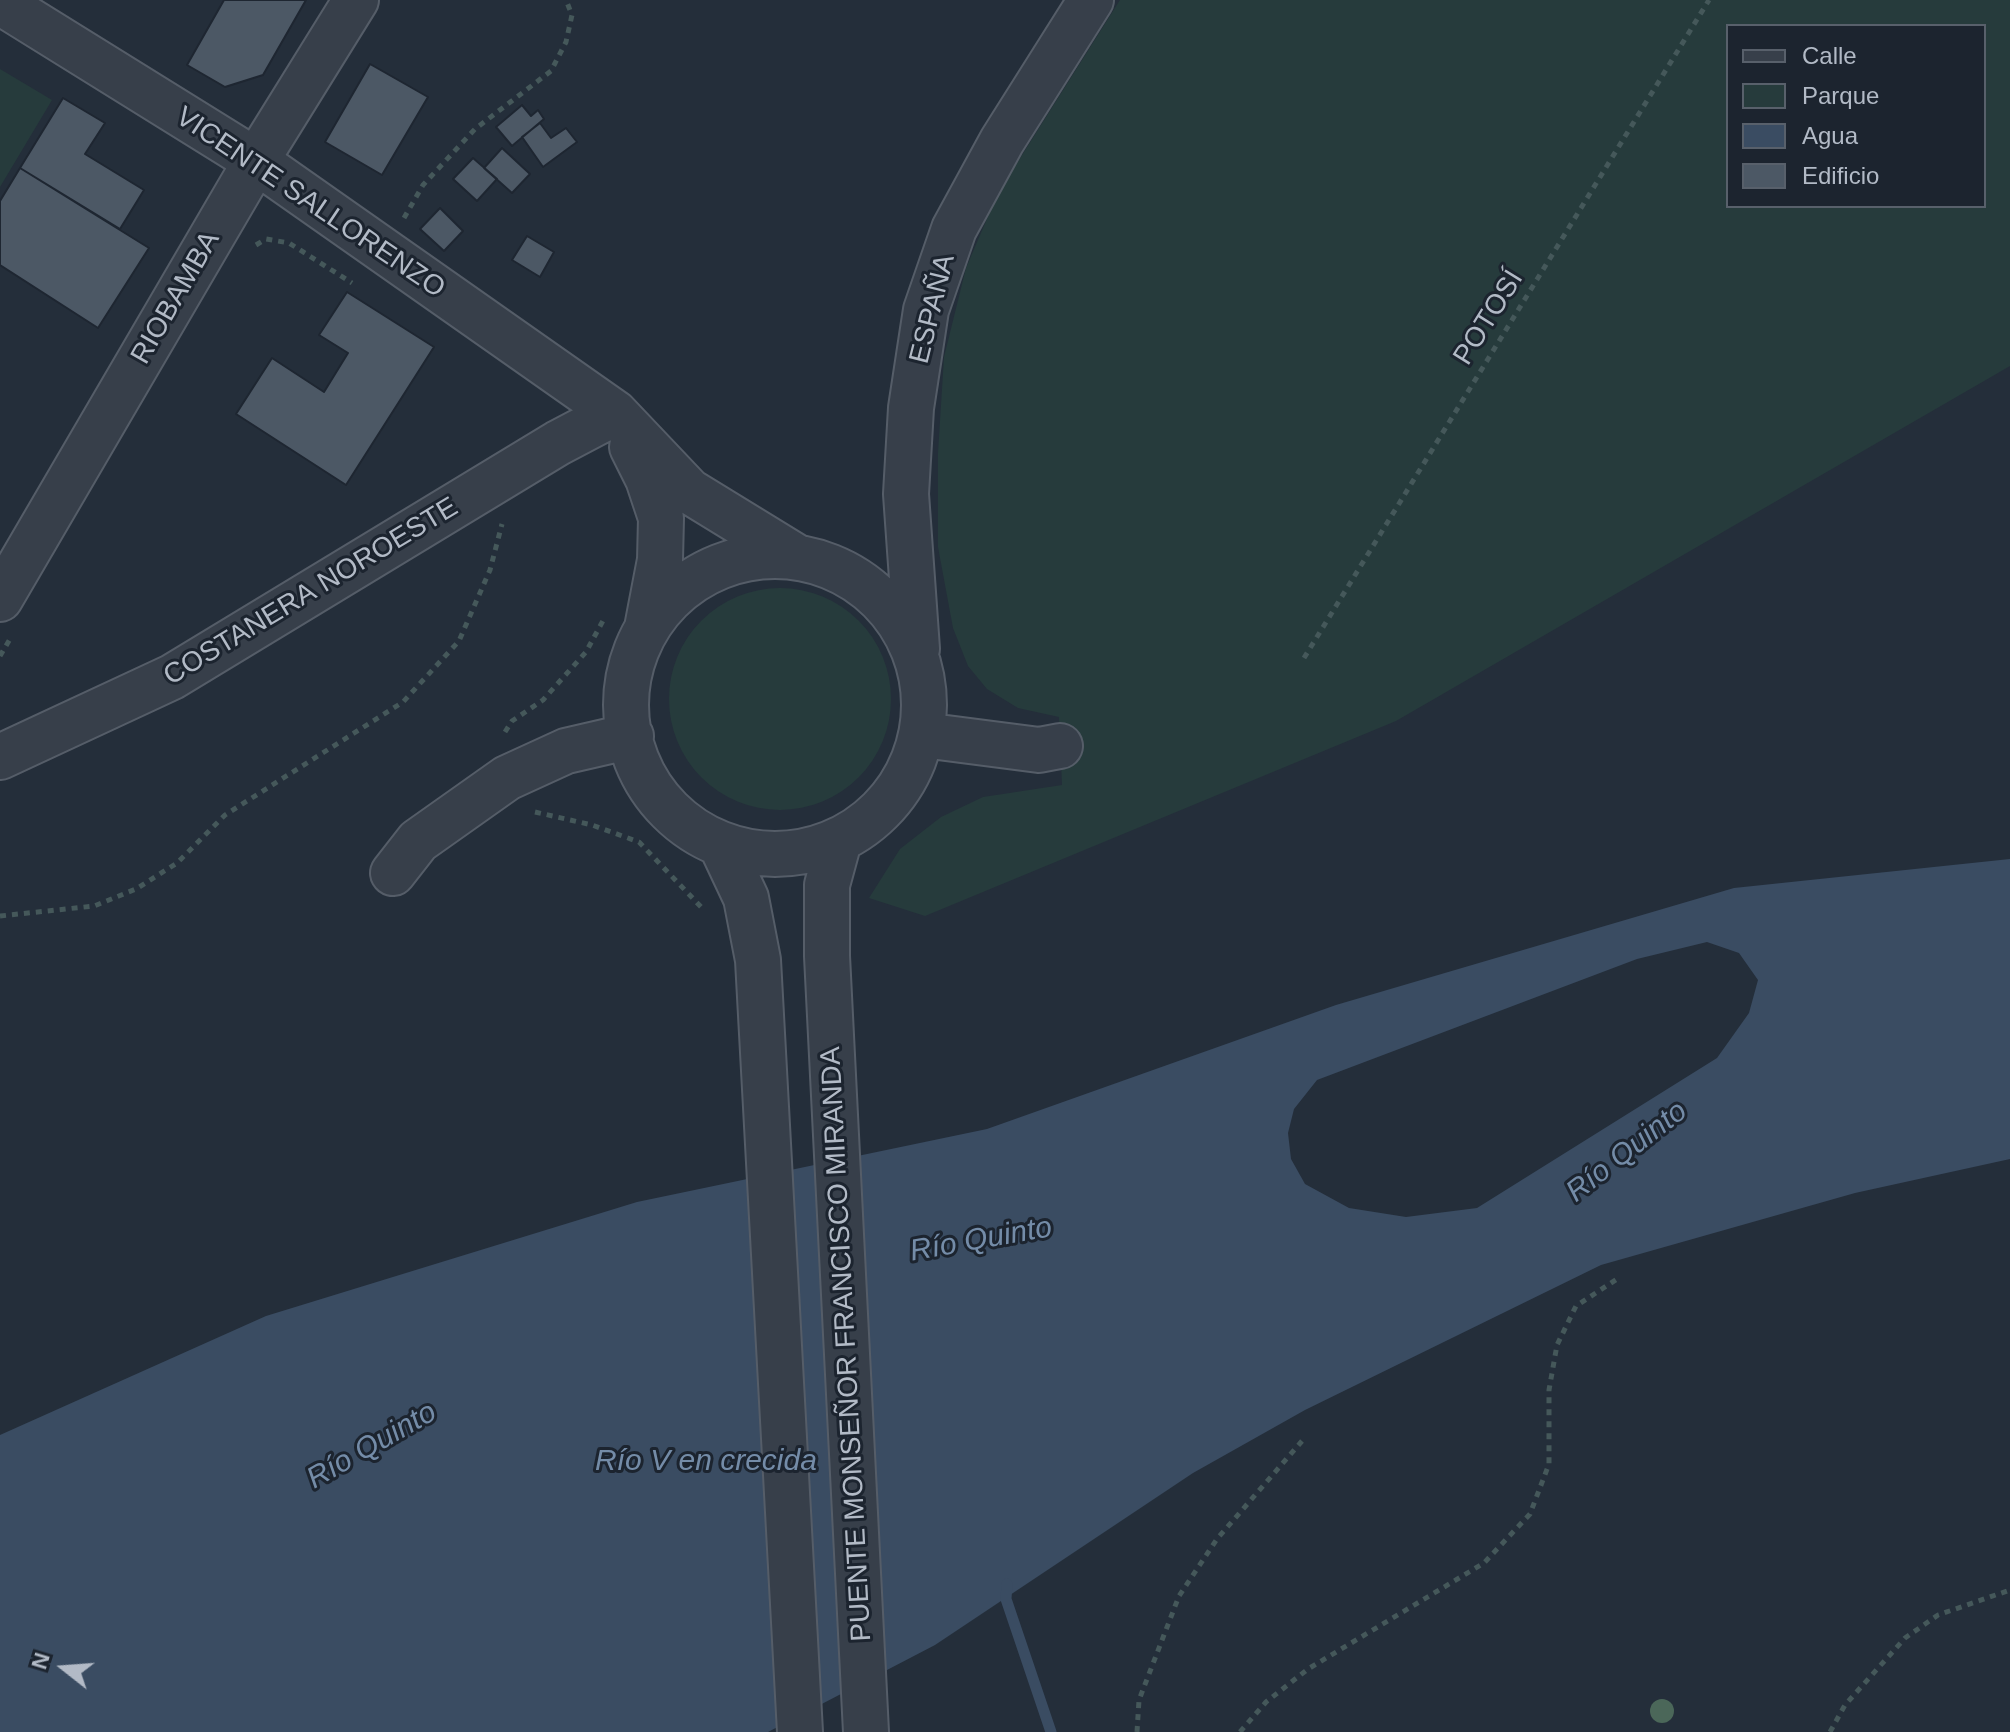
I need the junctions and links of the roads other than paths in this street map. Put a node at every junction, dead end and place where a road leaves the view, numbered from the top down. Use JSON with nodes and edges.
{"nodes":[{"id":1,"x":356,"y":0,"type":"edge"},
{"id":2,"x":1091,"y":0,"type":"edge"},
{"id":3,"x":0,"y":2,"type":"edge"},
{"id":4,"x":256,"y":161,"type":"junction"},
{"id":5,"x":615,"y":413,"type":"junction"},
{"id":6,"x":795,"y":556,"type":"junction"},
{"id":7,"x":0,"y":599,"type":"edge"},
{"id":8,"x":646,"y":632,"type":"junction"},
{"id":9,"x":917,"y":655,"type":"junction"},
{"id":10,"x":923,"y":735,"type":"junction"},
{"id":11,"x":631,"y":736,"type":"junction"},
{"id":12,"x":1060,"y":746,"type":"dead end"},
{"id":13,"x":0,"y":757,"type":"edge"},
{"id":14,"x":839,"y":841,"type":"junction"},
{"id":15,"x":722,"y":847,"type":"junction"},
{"id":16,"x":393,"y":873,"type":"dead end"},
{"id":17,"x":800,"y":1732,"type":"edge"},
{"id":18,"x":866,"y":1732,"type":"edge"}],
"edges":[{"from":1,"to":4,"type":"street","name":"RIOBAMBA"},
{"from":2,"to":9,"type":"street","name":"ESPAÑA"},
{"from":3,"to":4,"type":"street","name":"VICENTE SALLORENZO"},
{"from":4,"to":5,"type":"street","name":"VICENTE SALLORENZO"},
{"from":4,"to":7,"type":"street","name":"RIOBAMBA"},
{"from":5,"to":6,"type":"street","name":"VICENTE SALLORENZO"},
{"from":5,"to":8,"type":"street","name":"VICENTE SALLORENZO"},
{"from":5,"to":13,"type":"street","name":"COSTANERA NOROESTE"},
{"from":6,"to":8,"type":"street"},
{"from":6,"to":9,"type":"street"},
{"from":8,"to":11,"type":"street"},
{"from":9,"to":10,"type":"street"},
{"from":10,"to":12,"type":"street"},
{"from":10,"to":14,"type":"street"},
{"from":11,"to":15,"type":"street"},
{"from":11,"to":16,"type":"street"},
{"from":14,"to":15,"type":"street"},
{"from":14,"to":18,"type":"street","name":"PUENTE MONSEÑOR FRANCISCO MIRANDA"},
{"from":15,"to":17,"type":"street"}]}
